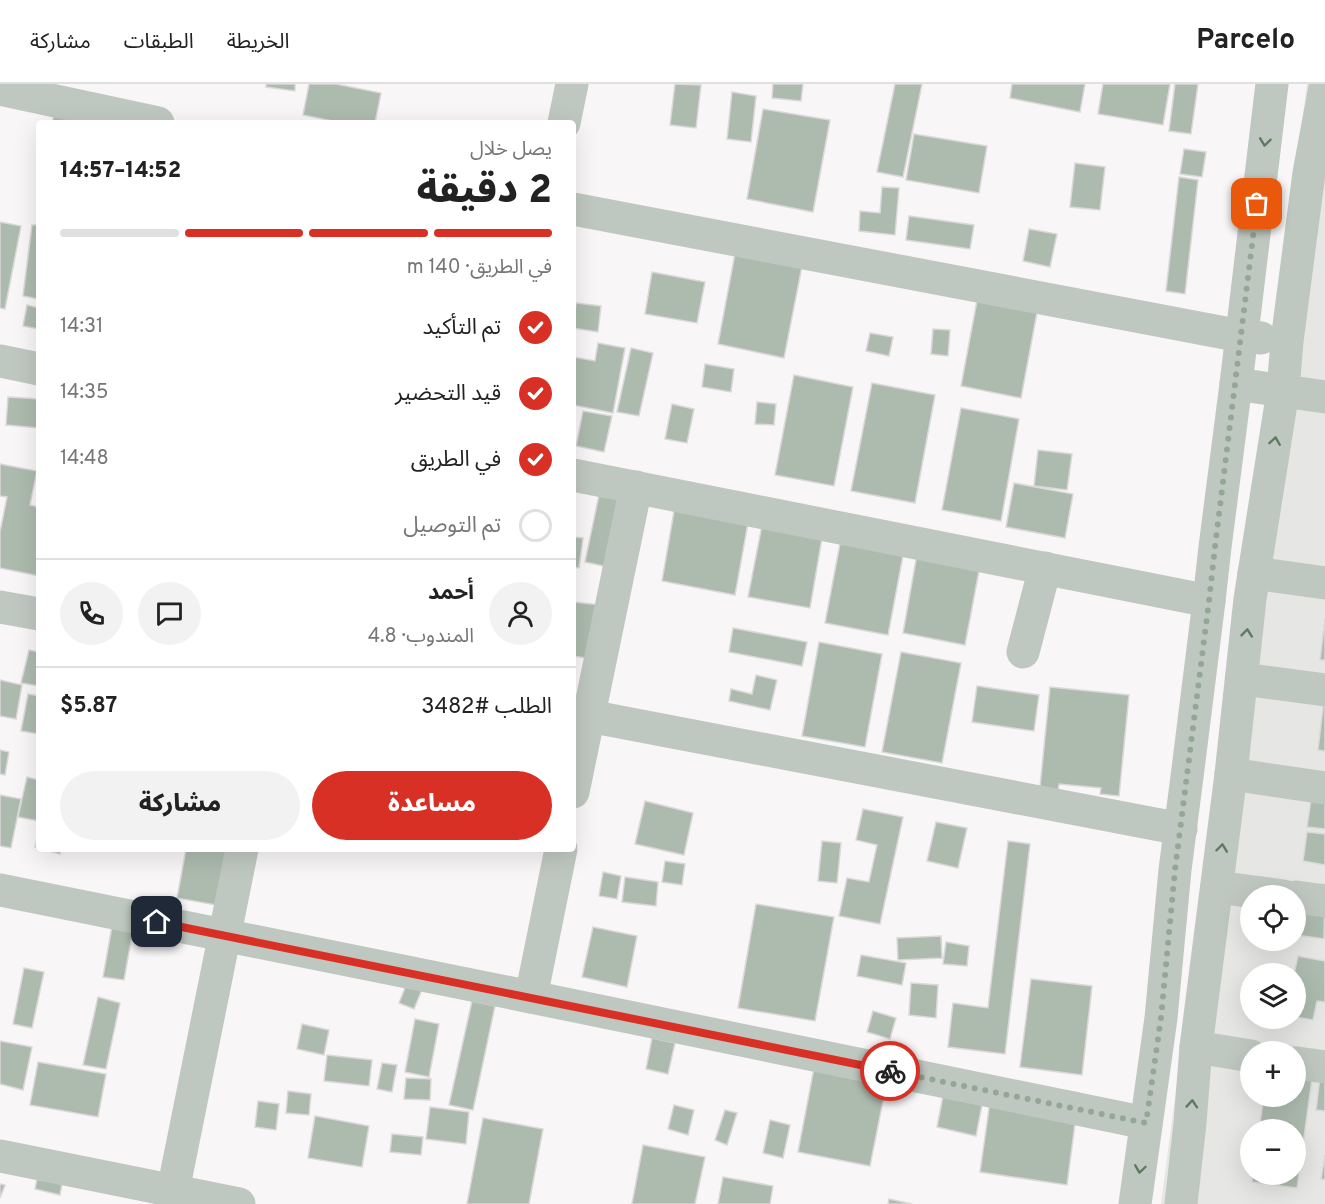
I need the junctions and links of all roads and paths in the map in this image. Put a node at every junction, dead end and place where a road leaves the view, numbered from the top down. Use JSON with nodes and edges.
{"nodes":[{"id":1,"x":572,"y":84,"type":"edge"},
{"id":2,"x":1272,"y":84,"type":"edge"},
{"id":3,"x":1325,"y":87,"type":"edge"},
{"id":4,"x":0,"y":89,"type":"edge"},
{"id":5,"x":144,"y":120,"type":"edge"},
{"id":6,"x":565,"y":120,"type":"edge"},
{"id":7,"x":1317,"y":174,"type":"edge"},
{"id":8,"x":576,"y":210,"type":"edge"},
{"id":9,"x":1241,"y":336,"type":"junction"},
{"id":10,"x":1287,"y":341,"type":"junction"},
{"id":11,"x":0,"y":361,"type":"edge"},
{"id":12,"x":36,"y":368,"type":"edge"},
{"id":13,"x":1236,"y":384,"type":"junction"},
{"id":14,"x":1283,"y":391,"type":"junction"},
{"id":15,"x":1325,"y":397,"type":"edge"},
{"id":16,"x":576,"y":476,"type":"edge"},
{"id":17,"x":636,"y":488,"type":"junction"},
{"id":18,"x":1045,"y":568,"type":"junction"},
{"id":19,"x":1254,"y":573,"type":"junction"},
{"id":20,"x":1325,"y":583,"type":"edge"},
{"id":21,"x":1209,"y":601,"type":"junction"},
{"id":22,"x":0,"y":607,"type":"edge"},
{"id":23,"x":36,"y":613,"type":"edge"},
{"id":24,"x":1023,"y":652,"type":"dead end"},
{"id":25,"x":1242,"y":678,"type":"junction"},
{"id":26,"x":1325,"y":690,"type":"edge"},
{"id":27,"x":581,"y":715,"type":"edge"},
{"id":28,"x":576,"y":763,"type":"edge"},
{"id":29,"x":1231,"y":774,"type":"junction"},
{"id":30,"x":1325,"y":788,"type":"edge"},
{"id":31,"x":1181,"y":829,"type":"junction"},
{"id":32,"x":241,"y":852,"type":"edge"},
{"id":33,"x":560,"y":852,"type":"edge"},
{"id":34,"x":1217,"y":887,"type":"junction"},
{"id":35,"x":0,"y":890,"type":"edge"},
{"id":36,"x":1240,"y":890,"type":"edge"},
{"id":37,"x":1306,"y":898,"type":"edge"},
{"id":38,"x":1325,"y":901,"type":"edge"},
{"id":39,"x":225,"y":935,"type":"junction"},
{"id":40,"x":531,"y":997,"type":"junction"},
{"id":41,"x":1196,"y":1047,"type":"junction"},
{"id":42,"x":1240,"y":1054,"type":"edge"},
{"id":43,"x":1306,"y":1064,"type":"edge"},
{"id":44,"x":1325,"y":1067,"type":"edge"},
{"id":45,"x":1146,"y":1123,"type":"junction"},
{"id":46,"x":0,"y":1156,"type":"edge"},
{"id":47,"x":173,"y":1191,"type":"junction"},
{"id":48,"x":239,"y":1204,"type":"edge"},
{"id":49,"x":1135,"y":1204,"type":"edge"},
{"id":50,"x":1181,"y":1204,"type":"edge"}],
"edges":[{"from":1,"to":6,"type":"street"},
{"from":2,"to":9,"type":"street","one_way":true},
{"from":3,"to":7,"type":"street"},
{"from":4,"to":5,"type":"street"},
{"from":7,"to":10,"type":"street"},
{"from":8,"to":9,"type":"street"},
{"from":9,"to":10,"type":"street"},
{"from":9,"to":13,"type":"street"},
{"from":10,"to":14,"type":"street"},
{"from":11,"to":12,"type":"street"},
{"from":13,"to":14,"type":"street"},
{"from":13,"to":21,"type":"street"},
{"from":14,"to":15,"type":"street"},
{"from":19,"to":14,"type":"street","one_way":true},
{"from":16,"to":17,"type":"street"},
{"from":17,"to":18,"type":"street"},
{"from":17,"to":27,"type":"street"},
{"from":18,"to":21,"type":"street"},
{"from":18,"to":24,"type":"street"},
{"from":19,"to":20,"type":"street"},
{"from":25,"to":19,"type":"street","one_way":true},
{"from":21,"to":31,"type":"street"},
{"from":22,"to":23,"type":"street"},
{"from":25,"to":26,"type":"street"},
{"from":25,"to":29,"type":"street"},
{"from":27,"to":28,"type":"street"},
{"from":27,"to":31,"type":"street"},
{"from":29,"to":30,"type":"street"},
{"from":34,"to":29,"type":"street","one_way":true},
{"from":31,"to":45,"type":"street"},
{"from":32,"to":39,"type":"street"},
{"from":33,"to":40,"type":"street"},
{"from":34,"to":36,"type":"street"},
{"from":34,"to":41,"type":"street"},
{"from":35,"to":39,"type":"street"},
{"from":37,"to":38,"type":"street"},
{"from":39,"to":40,"type":"street"},
{"from":39,"to":47,"type":"street"},
{"from":40,"to":45,"type":"street"},
{"from":41,"to":42,"type":"street"},
{"from":50,"to":41,"type":"street","one_way":true},
{"from":43,"to":44,"type":"street"},
{"from":45,"to":49,"type":"street","one_way":true},
{"from":46,"to":47,"type":"street"},
{"from":47,"to":48,"type":"street"}]}
